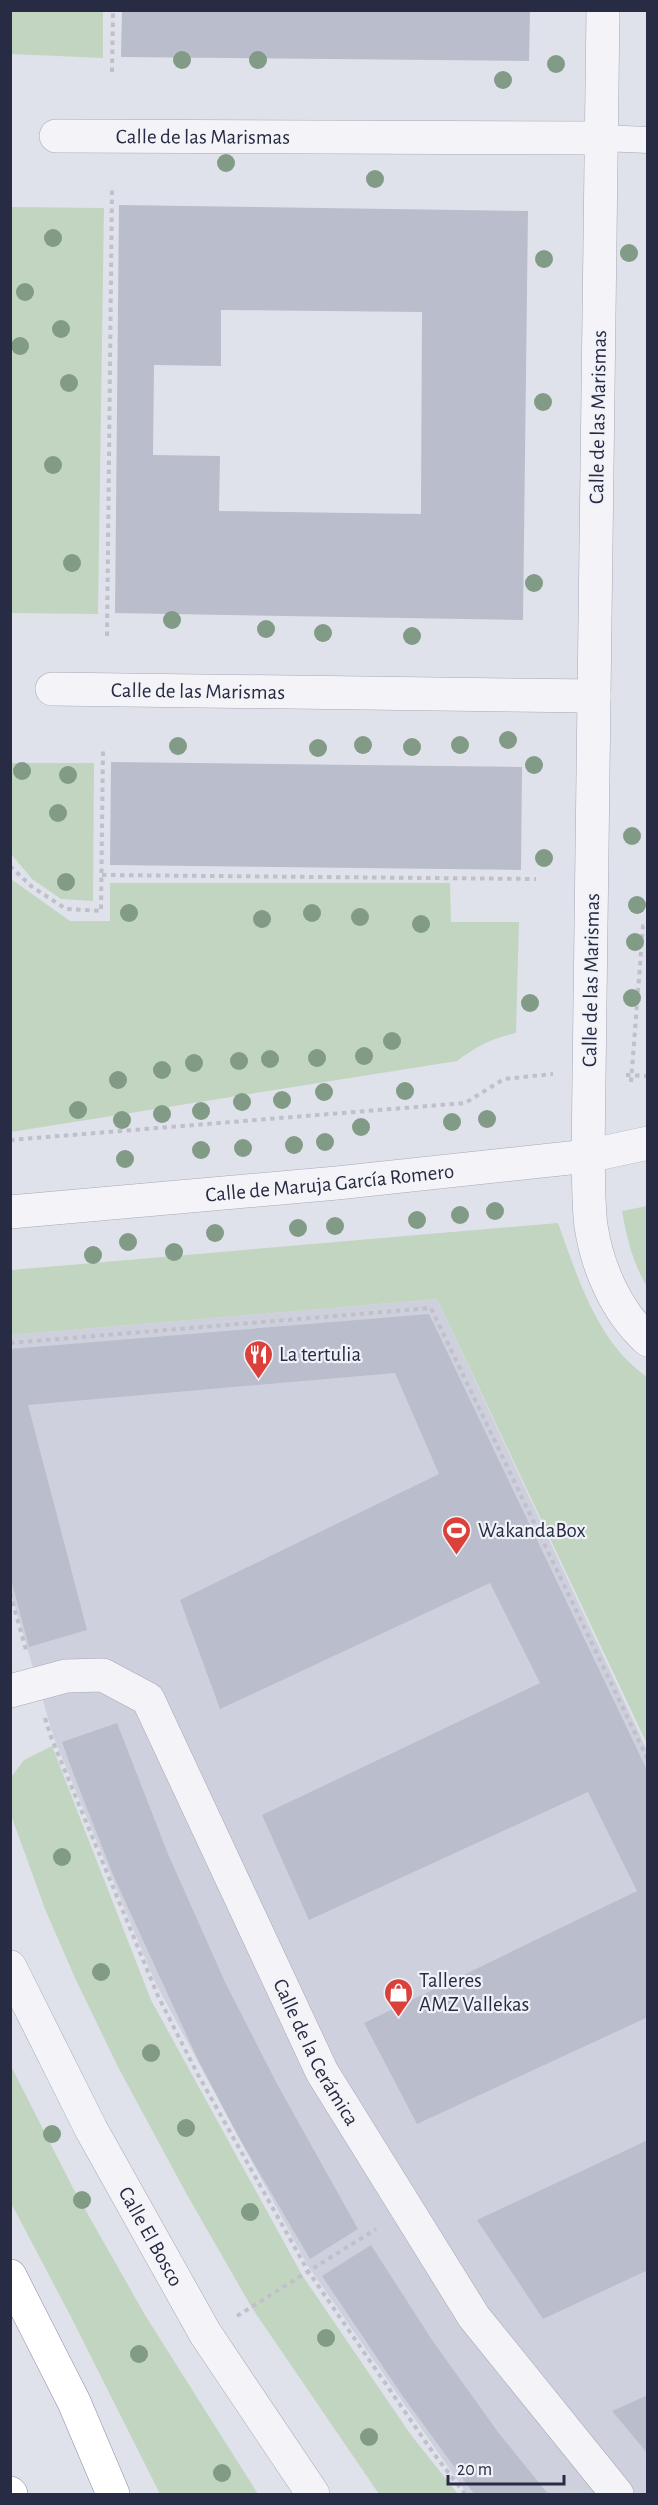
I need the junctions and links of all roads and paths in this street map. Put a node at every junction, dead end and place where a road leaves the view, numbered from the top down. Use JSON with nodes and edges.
{"nodes":[{"id":1,"x":113,"y":10,"type":"edge"},
{"id":2,"x":603,"y":10,"type":"edge"},
{"id":3,"x":112,"y":72,"type":"dead end"},
{"id":4,"x":56,"y":136,"type":"dead end"},
{"id":5,"x":602,"y":138,"type":"junction"},
{"id":6,"x":648,"y":140,"type":"edge"},
{"id":7,"x":111,"y":189,"type":"dead end"},
{"id":8,"x":107,"y":636,"type":"dead end"},
{"id":9,"x":52,"y":689,"type":"dead end"},
{"id":10,"x":594,"y":696,"type":"junction"},
{"id":11,"x":104,"y":748,"type":"dead end"},
{"id":12,"x":10,"y":866,"type":"edge"},
{"id":13,"x":102,"y":875,"type":"junction"},
{"id":14,"x":536,"y":879,"type":"dead end"},
{"id":15,"x":648,"y":924,"type":"edge"},
{"id":16,"x":562,"y":1074,"type":"dead end"},
{"id":17,"x":631,"y":1082,"type":"dead end"},
{"id":18,"x":10,"y":1140,"type":"edge"},
{"id":19,"x":648,"y":1143,"type":"edge"},
{"id":20,"x":588,"y":1156,"type":"junction"},
{"id":21,"x":10,"y":1212,"type":"edge"},
{"id":22,"x":648,"y":1340,"type":"edge"},
{"id":23,"x":10,"y":1343,"type":"edge"},
{"id":24,"x":10,"y":1593,"type":"edge"},
{"id":25,"x":23,"y":1688,"type":"edge"},
{"id":26,"x":648,"y":1760,"type":"edge"},
{"id":27,"x":10,"y":1967,"type":"edge"},
{"id":28,"x":407,"y":2210,"type":"junction"},
{"id":29,"x":308,"y":2271,"type":"junction"},
{"id":30,"x":10,"y":2276,"type":"edge"},
{"id":31,"x":205,"y":2332,"type":"junction"},
{"id":32,"x":74,"y":2402,"type":"junction"},
{"id":33,"x":113,"y":2494,"type":"edge"},
{"id":34,"x":131,"y":2494,"type":"edge"},
{"id":35,"x":313,"y":2494,"type":"edge"},
{"id":36,"x":465,"y":2494,"type":"edge"},
{"id":37,"x":617,"y":2494,"type":"edge"}],
"edges":[{"from":1,"to":3,"type":"path"},
{"from":2,"to":5,"type":"street","name":"Calle de las Marismas"},
{"from":4,"to":5,"type":"street","name":"Calle de las Marismas"},
{"from":5,"to":6,"type":"street","name":"Calle de las Marismas"},
{"from":5,"to":10,"type":"street","name":"Calle de las Marismas"},
{"from":7,"to":8,"type":"path"},
{"from":9,"to":10,"type":"street","name":"Calle de las Marismas"},
{"from":10,"to":20,"type":"street","name":"Calle de las Marismas"},
{"from":11,"to":13,"type":"path"},
{"from":12,"to":13,"type":"path"},
{"from":13,"to":14,"type":"path"},
{"from":15,"to":17,"type":"path"},
{"from":16,"to":18,"type":"path"},
{"from":19,"to":20,"type":"street","name":"Calle de Maruja García Romero"},
{"from":20,"to":21,"type":"street","name":"Calle de Maruja García Romero"},
{"from":20,"to":22,"type":"street","name":"Calle de las Marismas"},
{"from":23,"to":26,"type":"path"},
{"from":24,"to":25,"type":"path"},
{"from":25,"to":28,"type":"street","name":"Calle de la Cerámica"},
{"from":25,"to":29,"type":"path"},
{"from":27,"to":31,"type":"street","name":"Calle El Bosco"},
{"from":28,"to":29,"type":"path"},
{"from":28,"to":37,"type":"street","name":"Calle de la Cerámica"},
{"from":29,"to":31,"type":"path"},
{"from":29,"to":36,"type":"path"},
{"from":30,"to":32,"type":"highway"},
{"from":31,"to":35,"type":"street","name":"Calle El Bosco"},
{"from":32,"to":33,"type":"highway"},
{"from":32,"to":34,"type":"highway"}]}
